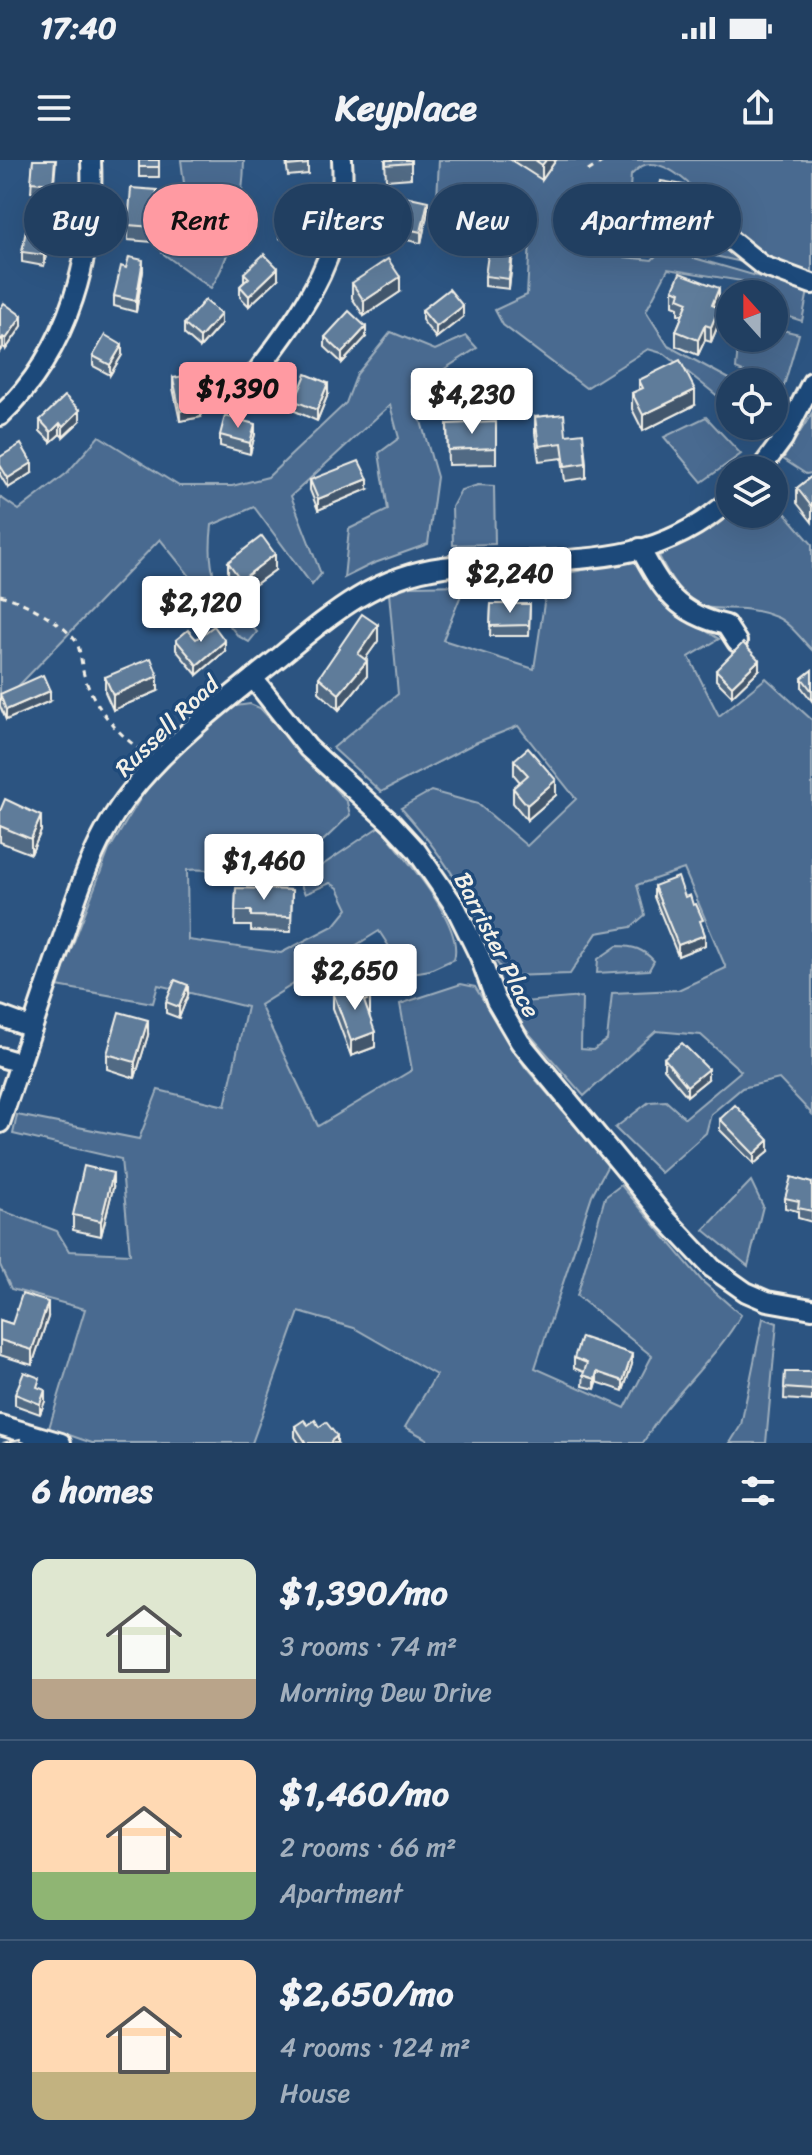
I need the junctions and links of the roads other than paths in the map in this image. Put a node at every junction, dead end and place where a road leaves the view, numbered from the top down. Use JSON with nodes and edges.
{"nodes":[{"id":1,"x":91,"y":160,"type":"edge"},
{"id":2,"x":342,"y":160,"type":"edge"},
{"id":3,"x":741,"y":248,"type":"edge"},
{"id":4,"x":812,"y":284,"type":"edge"},
{"id":5,"x":256,"y":373,"type":"dead end"},
{"id":6,"x":812,"y":382,"type":"edge"},
{"id":7,"x":0,"y":416,"type":"edge"},
{"id":8,"x":770,"y":456,"type":"edge"},
{"id":9,"x":716,"y":510,"type":"edge"},
{"id":10,"x":640,"y":548,"type":"junction"},
{"id":11,"x":737,"y":642,"type":"dead end"},
{"id":12,"x":253,"y":678,"type":"junction"},
{"id":13,"x":0,"y":1016,"type":"edge"},
{"id":14,"x":32,"y":1028,"type":"junction"},
{"id":15,"x":0,"y":1057,"type":"edge"},
{"id":16,"x":20,"y":1063,"type":"junction"},
{"id":17,"x":0,"y":1123,"type":"edge"},
{"id":18,"x":812,"y":1309,"type":"edge"},
{"id":19,"x":0,"y":1425,"type":"edge"},
{"id":20,"x":61,"y":1443,"type":"edge"}],
"edges":[{"from":1,"to":7,"type":"street"},
{"from":2,"to":5,"type":"street"},
{"from":3,"to":4,"type":"street"},
{"from":6,"to":8,"type":"street"},
{"from":9,"to":10,"type":"street","name":"Russell Road"},
{"from":10,"to":11,"type":"street"},
{"from":10,"to":12,"type":"street","name":"Russell Road"},
{"from":12,"to":14,"type":"street","name":"Russell Road"},
{"from":12,"to":18,"type":"street","name":"Barrister Place"},
{"from":13,"to":14,"type":"street"},
{"from":14,"to":16,"type":"street","name":"Russell Road"},
{"from":15,"to":16,"type":"street"},
{"from":16,"to":17,"type":"street","name":"Russell Road"},
{"from":19,"to":20,"type":"street"}]}
